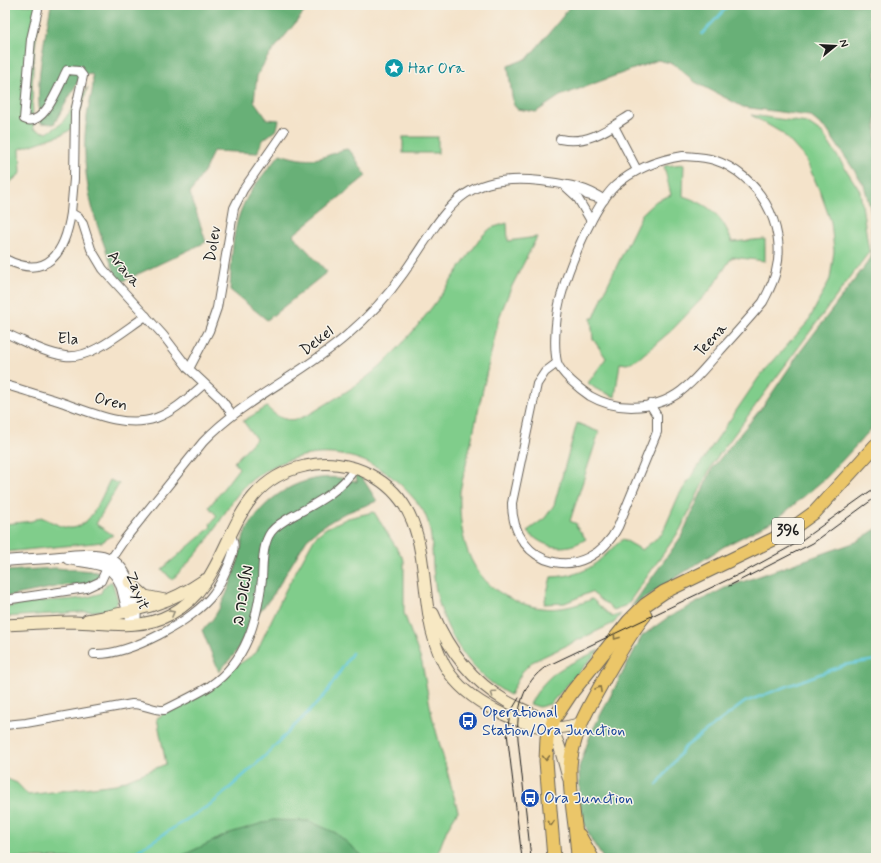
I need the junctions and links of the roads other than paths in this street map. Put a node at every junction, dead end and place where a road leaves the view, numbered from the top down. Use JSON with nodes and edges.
{"nodes":[{"id":1,"x":39,"y":5,"type":"edge"},
{"id":2,"x":629,"y":116,"type":"dead end"},
{"id":3,"x":614,"y":126,"type":"junction"},
{"id":4,"x":284,"y":131,"type":"dead end"},
{"id":5,"x":560,"y":139,"type":"dead end"},
{"id":6,"x":637,"y":170,"type":"junction"},
{"id":7,"x":561,"y":184,"type":"junction"},
{"id":8,"x":604,"y":200,"type":"junction"},
{"id":9,"x":71,"y":213,"type":"junction"},
{"id":10,"x":591,"y":220,"type":"junction"},
{"id":11,"x":5,"y":260,"type":"edge"},
{"id":12,"x":146,"y":316,"type":"junction"},
{"id":13,"x":5,"y":333,"type":"edge"},
{"id":14,"x":557,"y":363,"type":"junction"},
{"id":15,"x":189,"y":369,"type":"junction"},
{"id":16,"x":203,"y":384,"type":"junction"},
{"id":17,"x":5,"y":385,"type":"edge"},
{"id":18,"x":650,"y":404,"type":"junction"},
{"id":19,"x":232,"y":414,"type":"junction"},
{"id":20,"x":876,"y":445,"type":"edge"},
{"id":21,"x":355,"y":468,"type":"junction"},
{"id":22,"x":230,"y":534,"type":"junction"},
{"id":23,"x":5,"y":561,"type":"edge"},
{"id":24,"x":110,"y":564,"type":"junction"},
{"id":25,"x":211,"y":575,"type":"junction"},
{"id":26,"x":129,"y":582,"type":"junction"},
{"id":27,"x":677,"y":586,"type":"junction"},
{"id":28,"x":425,"y":592,"type":"junction"},
{"id":29,"x":5,"y":600,"type":"edge"},
{"id":30,"x":170,"y":600,"type":"junction"},
{"id":31,"x":132,"y":611,"type":"junction"},
{"id":32,"x":75,"y":622,"type":"junction"},
{"id":33,"x":135,"y":624,"type":"junction"},
{"id":34,"x":5,"y":625,"type":"edge"},
{"id":35,"x":94,"y":654,"type":"dead end"},
{"id":36,"x":580,"y":723,"type":"junction"},
{"id":37,"x":5,"y":724,"type":"edge"},
{"id":38,"x":550,"y":728,"type":"junction"},
{"id":39,"x":570,"y":787,"type":"junction"},
{"id":40,"x":574,"y":822,"type":"junction"},
{"id":41,"x":554,"y":858,"type":"edge"},
{"id":42,"x":578,"y":858,"type":"edge"},
{"id":43,"x":592,"y":858,"type":"edge"}],
"edges":[{"from":1,"to":9,"type":"street"},
{"from":2,"to":3,"type":"street"},
{"from":3,"to":5,"type":"street"},
{"from":3,"to":6,"type":"street"},
{"from":4,"to":15,"type":"street","name":"Dolev"},
{"from":6,"to":8,"type":"street","name":"Teena"},
{"from":6,"to":18,"type":"street","name":"Teena"},
{"from":7,"to":8,"type":"street","name":"Dekel"},
{"from":7,"to":10,"type":"street"},
{"from":7,"to":19,"type":"street","name":"Dekel"},
{"from":8,"to":10,"type":"street","name":"Teena"},
{"from":9,"to":11,"type":"street"},
{"from":9,"to":12,"type":"street","name":"Arava"},
{"from":10,"to":14,"type":"street","name":"Teena"},
{"from":12,"to":13,"type":"street","name":"Ela"},
{"from":12,"to":15,"type":"street","name":"Arava"},
{"from":14,"to":18,"type":"street","name":"Teena"},
{"from":14,"to":18,"type":"street"},
{"from":15,"to":16,"type":"street","name":"Arava"},
{"from":16,"to":17,"type":"street","name":"Oren"},
{"from":16,"to":19,"type":"street","name":"Arava"},
{"from":19,"to":24,"type":"street","name":"Dekel"},
{"from":20,"to":27,"type":"main road","number":"396"},
{"from":21,"to":22,"type":"main road"},
{"from":21,"to":28,"type":"main road"},
{"from":21,"to":37,"type":"street","name":"מלאכה ב"},
{"from":22,"to":25,"type":"main road"},
{"from":22,"to":35,"type":"street"},
{"from":23,"to":24,"type":"street","name":"Zayit"},
{"from":24,"to":26,"type":"street","name":"Zayit"},
{"from":24,"to":29,"type":"street","name":"Dekel"},
{"from":24,"to":31,"type":"street","name":"Zayit"},
{"from":25,"to":30,"type":"main road"},
{"from":33,"to":25,"type":"main road","one_way":true},
{"from":26,"to":30,"type":"main road"},
{"from":26,"to":31,"type":"street","name":"Zayit"},
{"from":36,"to":27,"type":"main road","number":"396","one_way":true},
{"from":27,"to":38,"type":"main road","number":"396","one_way":true},
{"from":38,"to":28,"type":"main road","one_way":true},
{"from":28,"to":38,"type":"main road"},
{"from":30,"to":31,"type":"main road"},
{"from":31,"to":32,"type":"main road"},
{"from":31,"to":33,"type":"street","name":"Zayit"},
{"from":32,"to":33,"type":"main road"},
{"from":32,"to":34,"type":"main road"},
{"from":36,"to":38,"type":"main road"},
{"from":36,"to":39,"type":"main road","number":"396"},
{"from":38,"to":39,"type":"main road"},
{"from":38,"to":41,"type":"main road","number":"396","one_way":true},
{"from":39,"to":40,"type":"main road","number":"396"},
{"from":40,"to":42,"type":"main road","number":"396"},
{"from":40,"to":43,"type":"main road"}]}
